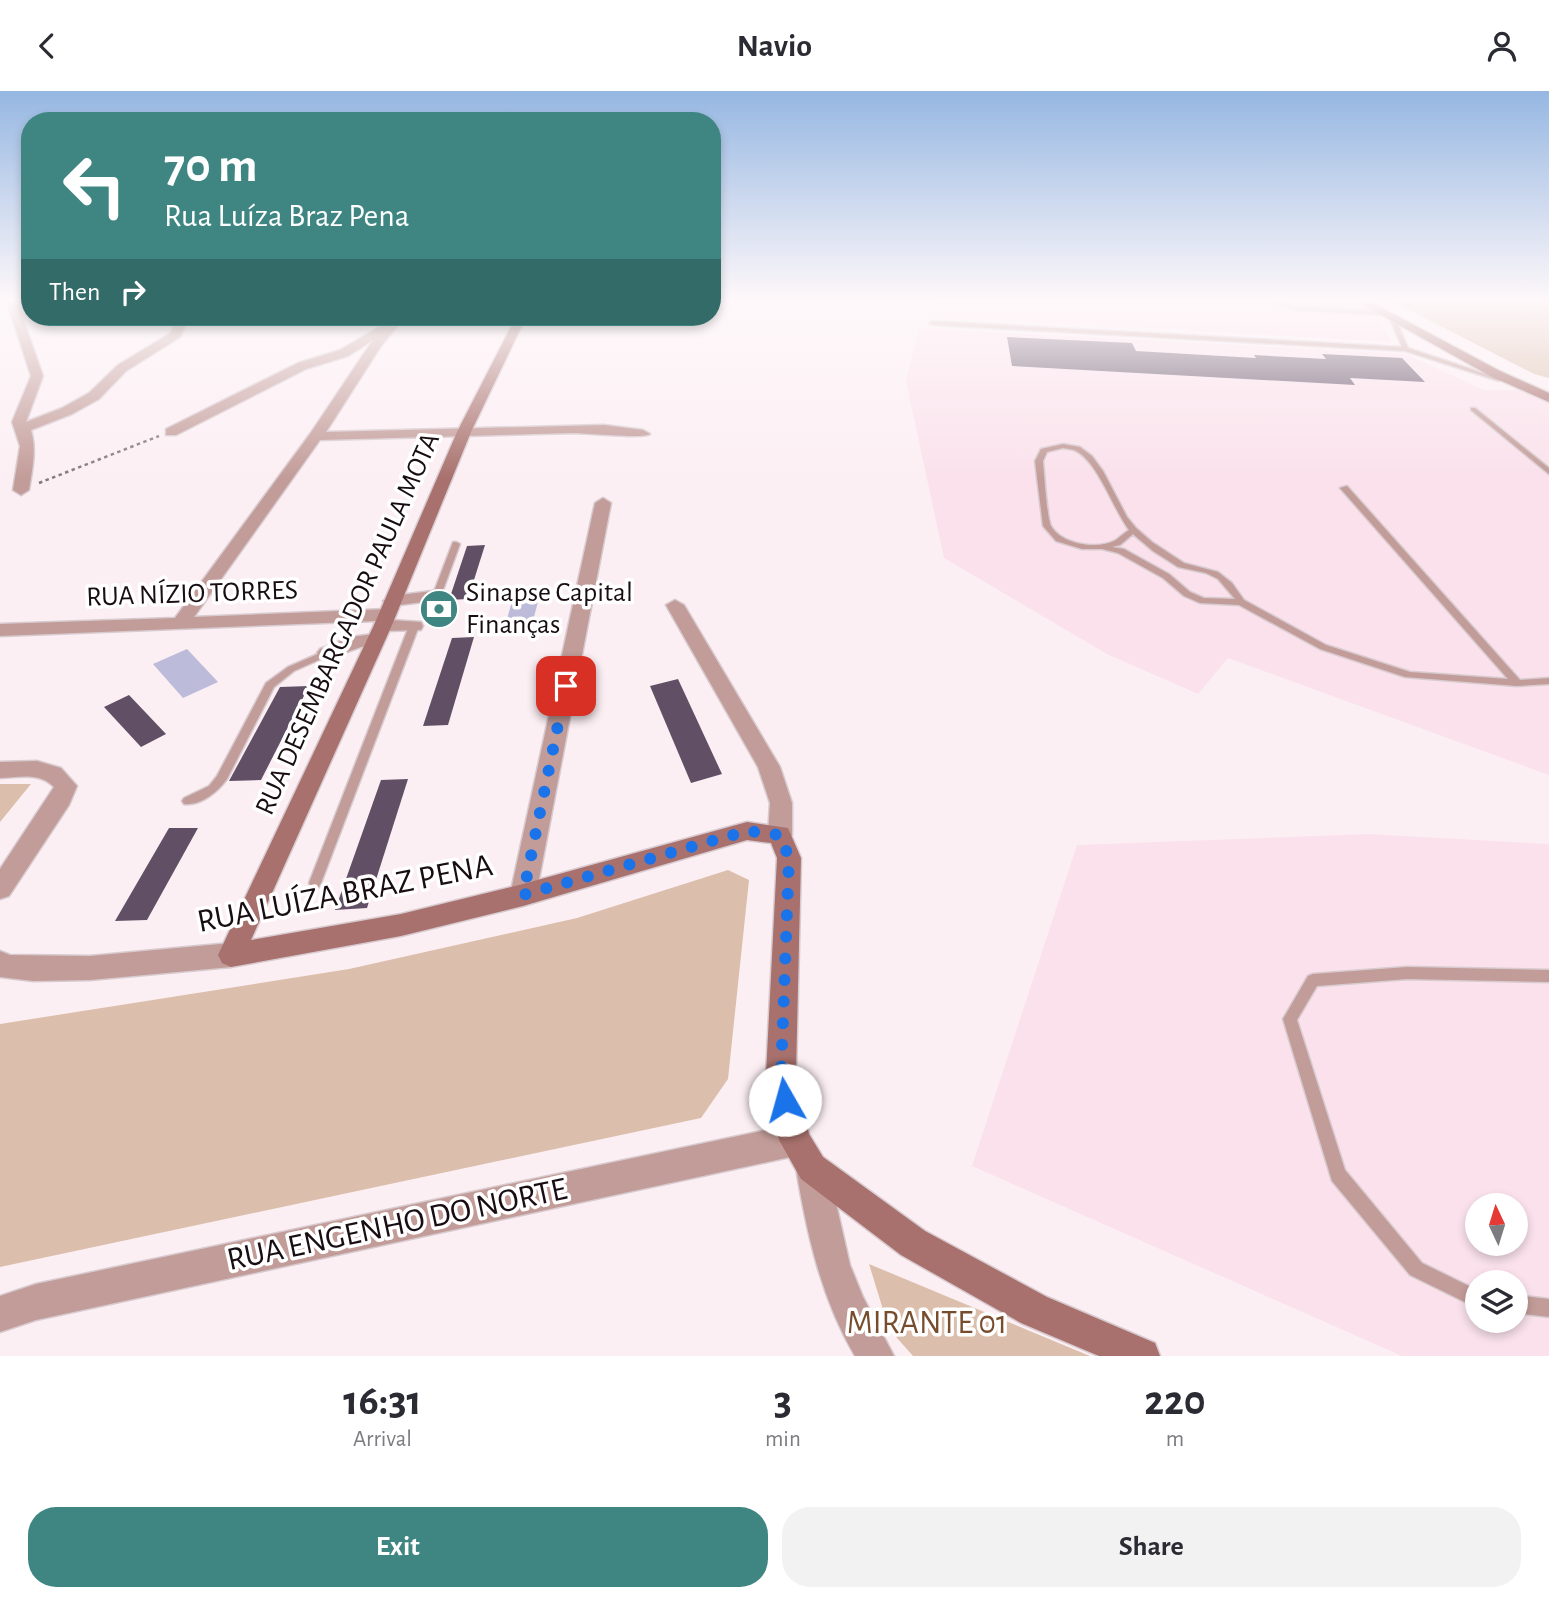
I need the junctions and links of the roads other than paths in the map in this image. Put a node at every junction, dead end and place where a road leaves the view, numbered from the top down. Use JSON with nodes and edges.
{"nodes":[{"id":1,"x":32,"y":361,"type":"edge"},
{"id":2,"x":133,"y":361,"type":"edge"},
{"id":3,"x":318,"y":361,"type":"edge"},
{"id":4,"x":368,"y":361,"type":"edge"},
{"id":5,"x":499,"y":361,"type":"edge"},
{"id":6,"x":1443,"y":361,"type":"edge"},
{"id":7,"x":1475,"y":361,"type":"edge"},
{"id":8,"x":1479,"y":361,"type":"edge"},
{"id":9,"x":1521,"y":386,"type":"junction"},
{"id":10,"x":1549,"y":388,"type":"edge"},
{"id":11,"x":1549,"y":398,"type":"edge"},
{"id":12,"x":1473,"y":409,"type":"dead end"},
{"id":13,"x":23,"y":428,"type":"junction"},
{"id":14,"x":171,"y":432,"type":"road end"},
{"id":15,"x":464,"y":432,"type":"junction"},
{"id":16,"x":643,"y":434,"type":"dead end"},
{"id":17,"x":316,"y":436,"type":"junction"},
{"id":18,"x":1549,"y":472,"type":"edge"},
{"id":19,"x":1344,"y":488,"type":"dead end"},
{"id":20,"x":21,"y":490,"type":"road end"},
{"id":21,"x":603,"y":503,"type":"dead end"},
{"id":22,"x":1133,"y":530,"type":"junction"},
{"id":23,"x":456,"y":544,"type":"dead end"},
{"id":24,"x":1102,"y":547,"type":"junction"},
{"id":25,"x":1182,"y":566,"type":"junction"},
{"id":26,"x":1166,"y":576,"type":"junction"},
{"id":27,"x":432,"y":596,"type":"joint"},
{"id":28,"x":1241,"y":602,"type":"junction"},
{"id":29,"x":675,"y":605,"type":"dead end"},
{"id":30,"x":384,"y":621,"type":"junction"},
{"id":31,"x":181,"y":622,"type":"junction"},
{"id":32,"x":414,"y":626,"type":"joint"},
{"id":33,"x":0,"y":630,"type":"edge"},
{"id":34,"x":327,"y":653,"type":"joint"},
{"id":35,"x":1549,"y":681,"type":"edge"},
{"id":36,"x":1517,"y":684,"type":"junction"},
{"id":37,"x":0,"y":770,"type":"edge"},
{"id":38,"x":188,"y":800,"type":"dead end"},
{"id":39,"x":780,"y":835,"type":"junction"},
{"id":40,"x":314,"y":883,"type":"dead end"},
{"id":41,"x":0,"y":889,"type":"edge"},
{"id":42,"x":523,"y":895,"type":"junction"},
{"id":43,"x":231,"y":955,"type":"junction"},
{"id":44,"x":0,"y":963,"type":"edge"},
{"id":45,"x":1549,"y":976,"type":"edge"},
{"id":46,"x":804,"y":1154,"type":"junction"},
{"id":47,"x":1465,"y":1293,"type":"edge"},
{"id":48,"x":1528,"y":1305,"type":"edge"},
{"id":49,"x":1549,"y":1307,"type":"edge"},
{"id":50,"x":0,"y":1314,"type":"edge"},
{"id":51,"x":876,"y":1356,"type":"edge"},
{"id":52,"x":1142,"y":1356,"type":"edge"}],
"edges":[{"from":1,"to":13,"type":"street"},
{"from":2,"to":13,"type":"street"},
{"from":3,"to":14,"type":"street"},
{"from":4,"to":17,"type":"street"},
{"from":5,"to":15,"type":"street","name":"RUA DESEMBARGADOR PAULA MOTA"},
{"from":6,"to":9,"type":"lane"},
{"from":7,"to":9,"type":"street"},
{"from":8,"to":10,"type":"street"},
{"from":9,"to":11,"type":"street"},
{"from":12,"to":18,"type":"lane"},
{"from":13,"to":20,"type":"street"},
{"from":15,"to":16,"type":"street"},
{"from":15,"to":17,"type":"street"},
{"from":15,"to":30,"type":"street","name":"RUA DESEMBARGADOR PAULA MOTA"},
{"from":17,"to":31,"type":"street"},
{"from":19,"to":36,"type":"lane"},
{"from":21,"to":42,"type":"street"},
{"from":22,"to":24,"type":"lane"},
{"from":22,"to":24,"type":"lane"},
{"from":22,"to":25,"type":"lane"},
{"from":23,"to":27,"type":"lane"},
{"from":24,"to":26,"type":"lane"},
{"from":25,"to":26,"type":"lane"},
{"from":25,"to":28,"type":"lane"},
{"from":26,"to":28,"type":"lane"},
{"from":27,"to":30,"type":"street"},
{"from":28,"to":36,"type":"lane"},
{"from":29,"to":39,"type":"street"},
{"from":30,"to":31,"type":"street","name":"RUA NÍZIO TORRES"},
{"from":30,"to":32,"type":"street"},
{"from":30,"to":34,"type":"street"},
{"from":30,"to":43,"type":"street","name":"RUA DESEMBARGADOR PAULA MOTA"},
{"from":31,"to":33,"type":"street","name":"RUA NÍZIO TORRES"},
{"from":32,"to":40,"type":"lane"},
{"from":34,"to":38,"type":"lane"},
{"from":35,"to":36,"type":"lane"},
{"from":37,"to":41,"type":"street"},
{"from":39,"to":42,"type":"street","name":"RUA LUÍZA BRAZ PENA"},
{"from":39,"to":46,"type":"street"},
{"from":42,"to":43,"type":"street","name":"RUA LUÍZA BRAZ PENA"},
{"from":43,"to":44,"type":"street","name":"RUA LUÍZA BRAZ PENA"},
{"from":45,"to":47,"type":"lane"},
{"from":46,"to":50,"type":"street","name":"RUA ENGENHO DO NORTE"},
{"from":46,"to":51,"type":"street"},
{"from":46,"to":52,"type":"street"},
{"from":48,"to":49,"type":"lane"}]}
